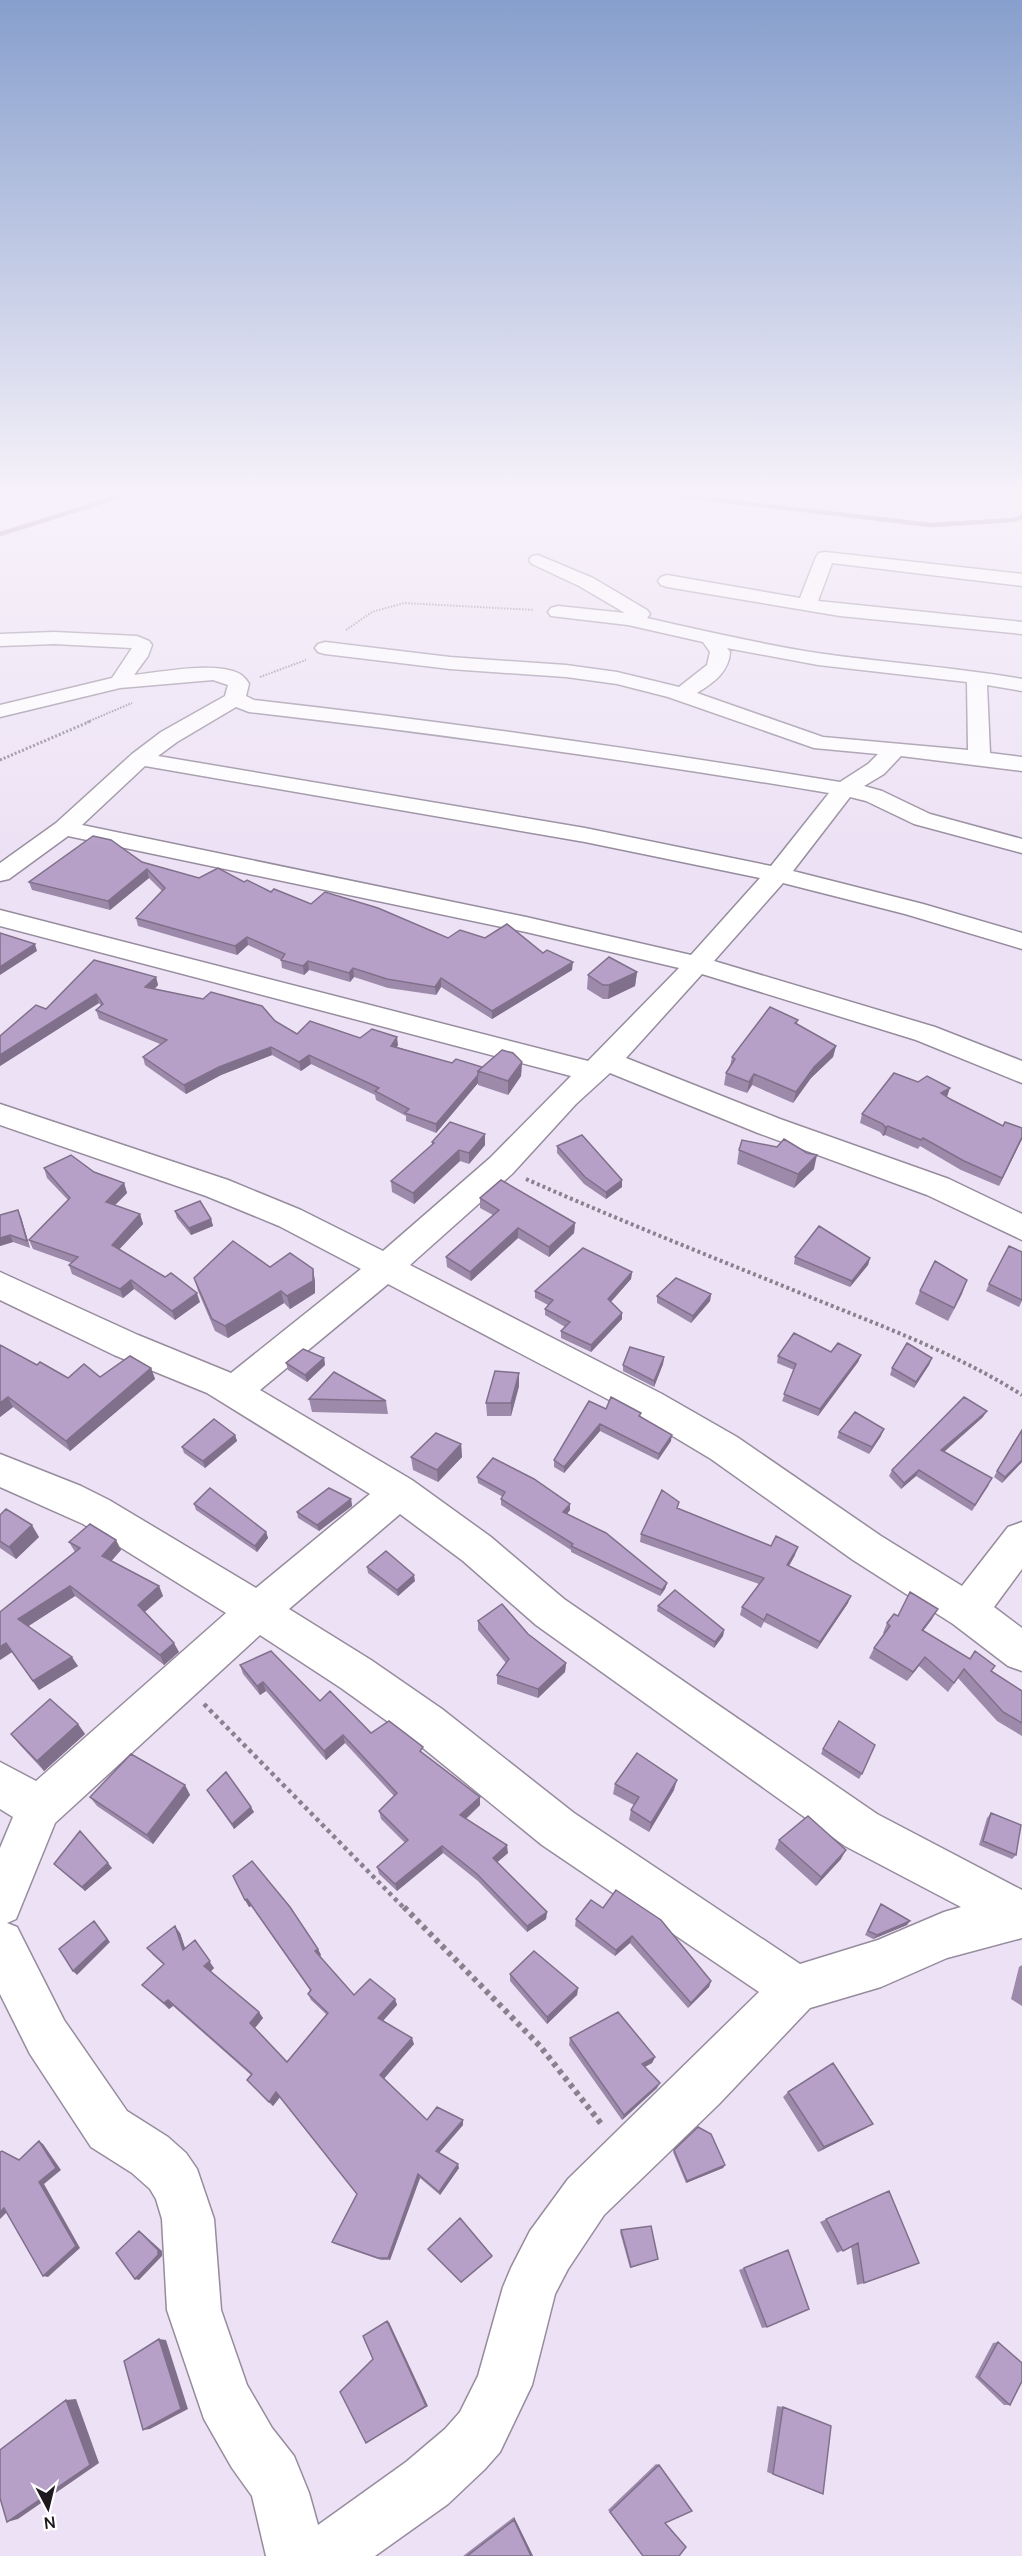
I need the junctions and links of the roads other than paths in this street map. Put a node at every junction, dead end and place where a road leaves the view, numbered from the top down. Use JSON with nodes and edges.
{"nodes":[{"id":1,"x":632,"y":610,"type":"edge"},
{"id":2,"x":751,"y":610,"type":"edge"},
{"id":3,"x":842,"y":610,"type":"edge"},
{"id":4,"x":558,"y":612,"type":"road end"},
{"id":5,"x":967,"y":623,"type":"junction"},
{"id":6,"x":658,"y":627,"type":"junction"},
{"id":7,"x":1022,"y":628,"type":"edge"},
{"id":8,"x":0,"y":640,"type":"edge"},
{"id":9,"x":717,"y":640,"type":"junction"},
{"id":10,"x":325,"y":648,"type":"road end"},
{"id":11,"x":972,"y":665,"type":"junction"},
{"id":12,"x":120,"y":682,"type":"junction"},
{"id":13,"x":1022,"y":686,"type":"edge"},
{"id":14,"x":237,"y":692,"type":"junction"},
{"id":15,"x":681,"y":694,"type":"junction"},
{"id":16,"x":0,"y":711,"type":"edge"},
{"id":17,"x":896,"y":749,"type":"junction"},
{"id":18,"x":140,"y":759,"type":"junction"},
{"id":19,"x":979,"y":759,"type":"junction"},
{"id":20,"x":1022,"y":764,"type":"edge"},
{"id":21,"x":844,"y":789,"type":"junction"},
{"id":22,"x":64,"y":828,"type":"junction"},
{"id":23,"x":1022,"y":846,"type":"edge"},
{"id":24,"x":0,"y":874,"type":"edge"},
{"id":25,"x":778,"y":874,"type":"junction"},
{"id":26,"x":0,"y":918,"type":"edge"},
{"id":27,"x":1022,"y":941,"type":"edge"},
{"id":28,"x":697,"y":964,"type":"junction"},
{"id":29,"x":599,"y":1067,"type":"junction"},
{"id":30,"x":1022,"y":1073,"type":"edge"},
{"id":31,"x":0,"y":1114,"type":"edge"},
{"id":32,"x":1022,"y":1228,"type":"edge"},
{"id":33,"x":387,"y":1267,"type":"junction"},
{"id":34,"x":0,"y":1285,"type":"edge"},
{"id":35,"x":234,"y":1391,"type":"junction"},
{"id":36,"x":0,"y":1470,"type":"edge"},
{"id":37,"x":399,"y":1492,"type":"junction"},
{"id":38,"x":1022,"y":1539,"type":"edge"},
{"id":39,"x":967,"y":1611,"type":"junction"},
{"id":40,"x":257,"y":1612,"type":"junction"},
{"id":41,"x":1022,"y":1652,"type":"edge"},
{"id":42,"x":0,"y":1784,"type":"edge"},
{"id":43,"x":39,"y":1808,"type":"junction"},
{"id":44,"x":0,"y":1903,"type":"edge"},
{"id":45,"x":1022,"y":1915,"type":"edge"},
{"id":46,"x":0,"y":1944,"type":"edge"},
{"id":47,"x":796,"y":1989,"type":"junction"},
{"id":48,"x":296,"y":2556,"type":"edge"},
{"id":49,"x":324,"y":2556,"type":"edge"}],
"edges":[{"from":1,"to":6,"type":"street"},
{"from":2,"to":9,"type":"street"},
{"from":3,"to":5,"type":"street"},
{"from":4,"to":6,"type":"street"},
{"from":5,"to":7,"type":"street"},
{"from":5,"to":11,"type":"street"},
{"from":6,"to":9,"type":"street"},
{"from":8,"to":12,"type":"street"},
{"from":9,"to":11,"type":"street"},
{"from":9,"to":15,"type":"street"},
{"from":10,"to":15,"type":"street"},
{"from":11,"to":13,"type":"street"},
{"from":11,"to":19,"type":"street"},
{"from":12,"to":14,"type":"street"},
{"from":12,"to":16,"type":"street"},
{"from":14,"to":18,"type":"street"},
{"from":14,"to":21,"type":"street"},
{"from":15,"to":17,"type":"street"},
{"from":17,"to":19,"type":"street"},
{"from":17,"to":21,"type":"street"},
{"from":18,"to":22,"type":"street"},
{"from":18,"to":25,"type":"street"},
{"from":19,"to":20,"type":"street"},
{"from":21,"to":23,"type":"street"},
{"from":21,"to":25,"type":"street"},
{"from":22,"to":24,"type":"street"},
{"from":22,"to":28,"type":"street"},
{"from":25,"to":27,"type":"street"},
{"from":25,"to":28,"type":"street"},
{"from":26,"to":29,"type":"street"},
{"from":28,"to":29,"type":"street"},
{"from":28,"to":30,"type":"street"},
{"from":29,"to":32,"type":"street"},
{"from":29,"to":33,"type":"street"},
{"from":31,"to":33,"type":"street"},
{"from":33,"to":35,"type":"street"},
{"from":33,"to":39,"type":"street"},
{"from":34,"to":35,"type":"street"},
{"from":35,"to":37,"type":"street"},
{"from":36,"to":40,"type":"street"},
{"from":37,"to":40,"type":"street"},
{"from":37,"to":45,"type":"street"},
{"from":38,"to":39,"type":"street"},
{"from":39,"to":41,"type":"street"},
{"from":40,"to":43,"type":"street"},
{"from":40,"to":47,"type":"street"},
{"from":42,"to":43,"type":"street"},
{"from":43,"to":44,"type":"street"},
{"from":45,"to":47,"type":"street"},
{"from":46,"to":48,"type":"street"},
{"from":47,"to":49,"type":"street"}]}
